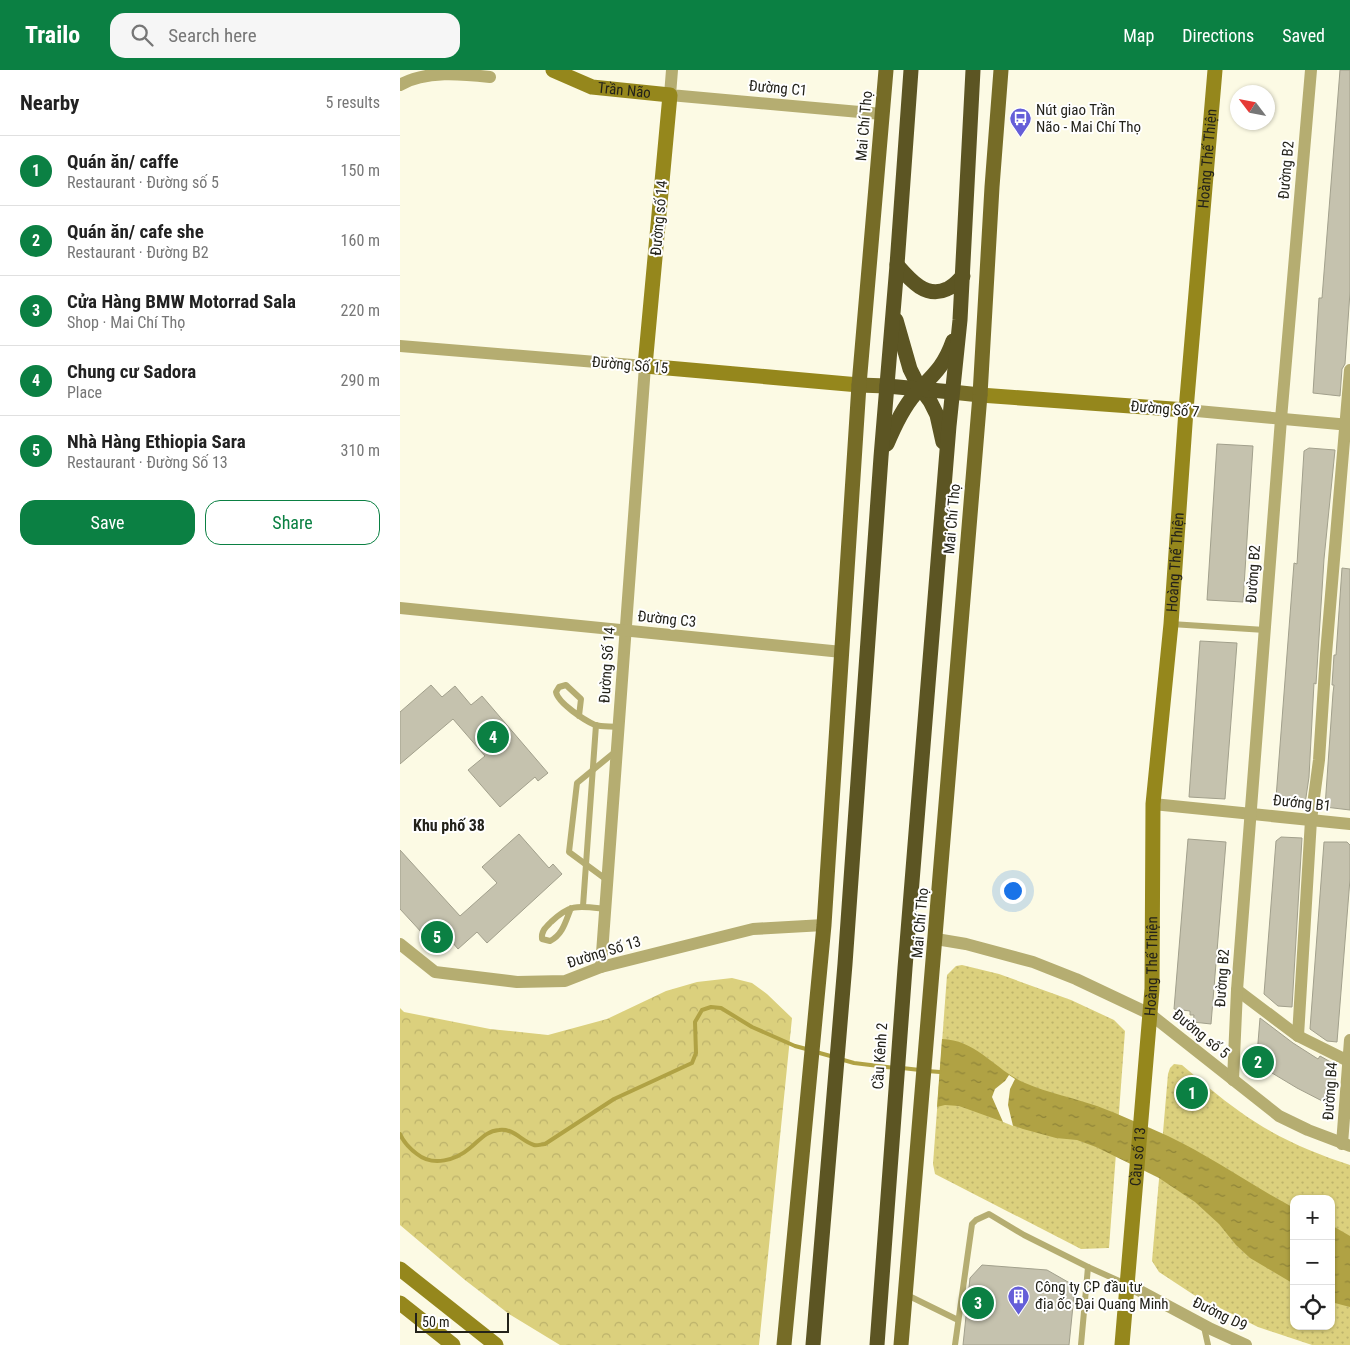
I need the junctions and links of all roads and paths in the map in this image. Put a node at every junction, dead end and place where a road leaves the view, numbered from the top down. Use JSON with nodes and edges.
{"nodes":[{"id":1,"x":553,"y":70,"type":"edge"},
{"id":2,"x":672,"y":70,"type":"edge"},
{"id":3,"x":886,"y":70,"type":"edge"},
{"id":4,"x":911,"y":70,"type":"edge"},
{"id":5,"x":974,"y":70,"type":"edge"},
{"id":6,"x":1001,"y":70,"type":"edge"},
{"id":7,"x":1215,"y":70,"type":"edge"},
{"id":8,"x":1311,"y":70,"type":"edge"},
{"id":9,"x":490,"y":77,"type":"dead end"},
{"id":10,"x":400,"y":85,"type":"edge"},
{"id":11,"x":670,"y":95,"type":"junction"},
{"id":12,"x":882,"y":114,"type":"junction"},
{"id":13,"x":897,"y":265,"type":"junction"},
{"id":14,"x":962,"y":276,"type":"junction"},
{"id":15,"x":893,"y":308,"type":"junction"},
{"id":16,"x":960,"y":320,"type":"junction"},
{"id":17,"x":400,"y":346,"type":"edge"},
{"id":18,"x":645,"y":366,"type":"junction"},
{"id":19,"x":1350,"y":370,"type":"edge"},
{"id":20,"x":859,"y":385,"type":"junction"},
{"id":21,"x":888,"y":386,"type":"junction"},
{"id":22,"x":921,"y":389,"type":"junction"},
{"id":23,"x":952,"y":392,"type":"junction"},
{"id":24,"x":980,"y":394,"type":"junction"},
{"id":25,"x":1186,"y":410,"type":"junction"},
{"id":26,"x":1281,"y":419,"type":"junction"},
{"id":27,"x":1348,"y":425,"type":"edge"},
{"id":28,"x":881,"y":457,"type":"junction"},
{"id":29,"x":947,"y":463,"type":"junction"},
{"id":30,"x":400,"y":608,"type":"edge"},
{"id":31,"x":1171,"y":624,"type":"junction"},
{"id":32,"x":1264,"y":630,"type":"junction"},
{"id":33,"x":626,"y":631,"type":"junction"},
{"id":34,"x":842,"y":652,"type":"junction"},
{"id":35,"x":579,"y":716,"type":"junction"},
{"id":36,"x":596,"y":725,"type":"junction"},
{"id":37,"x":619,"y":727,"type":"junction"},
{"id":38,"x":617,"y":750,"type":"junction"},
{"id":39,"x":593,"y":770,"type":"junction"},
{"id":40,"x":1154,"y":804,"type":"junction"},
{"id":41,"x":1251,"y":814,"type":"junction"},
{"id":42,"x":1311,"y":820,"type":"junction"},
{"id":43,"x":1350,"y":824,"type":"edge"},
{"id":44,"x":586,"y":865,"type":"junction"},
{"id":45,"x":608,"y":881,"type":"junction"},
{"id":46,"x":583,"y":906,"type":"junction"},
{"id":47,"x":571,"y":908,"type":"junction"},
{"id":48,"x":606,"y":909,"type":"junction"},
{"id":49,"x":824,"y":925,"type":"junction"},
{"id":50,"x":936,"y":939,"type":"junction"},
{"id":51,"x":400,"y":944,"type":"edge"},
{"id":52,"x":601,"y":967,"type":"junction"},
{"id":53,"x":905,"y":968,"type":"joint"},
{"id":54,"x":1237,"y":990,"type":"junction"},
{"id":55,"x":1150,"y":1014,"type":"junction"},
{"id":56,"x":1298,"y":1036,"type":"junction"},
{"id":57,"x":1350,"y":1040,"type":"edge"},
{"id":58,"x":1146,"y":1055,"type":"joint"},
{"id":59,"x":1349,"y":1061,"type":"edge"},
{"id":60,"x":1232,"y":1080,"type":"junction"},
{"id":61,"x":1346,"y":1145,"type":"edge"},
{"id":62,"x":1088,"y":1267,"type":"junction"},
{"id":63,"x":400,"y":1269,"type":"edge"},
{"id":64,"x":1127,"y":1284,"type":"junction"},
{"id":65,"x":905,"y":1294,"type":"junction"},
{"id":66,"x":400,"y":1304,"type":"edge"},
{"id":67,"x":958,"y":1320,"type":"junction"},
{"id":68,"x":1204,"y":1325,"type":"junction"},
{"id":69,"x":453,"y":1345,"type":"edge"},
{"id":70,"x":496,"y":1345,"type":"edge"},
{"id":71,"x":784,"y":1345,"type":"edge"},
{"id":72,"x":813,"y":1345,"type":"edge"},
{"id":73,"x":877,"y":1345,"type":"edge"},
{"id":74,"x":901,"y":1345,"type":"edge"},
{"id":75,"x":955,"y":1345,"type":"edge"},
{"id":76,"x":1081,"y":1345,"type":"edge"},
{"id":77,"x":1122,"y":1345,"type":"edge"},
{"id":78,"x":1208,"y":1345,"type":"edge"},
{"id":79,"x":1245,"y":1345,"type":"edge"}],
"edges":[{"from":1,"to":11,"type":"street","name":"Trần Não"},
{"from":2,"to":11,"type":"street","name":"Đường số 14"},
{"from":3,"to":12,"type":"main road","name":"Mai Chí Thọ"},
{"from":4,"to":13,"type":"highway"},
{"from":5,"to":14,"type":"highway","name":"Mai Chí Thọ"},
{"from":6,"to":24,"type":"main road","name":"Mai Chí Thọ"},
{"from":7,"to":25,"type":"street","name":"Hoàng Thế Thiện"},
{"from":8,"to":26,"type":"street","name":"Đường B2"},
{"from":9,"to":10,"type":"street"},
{"from":11,"to":12,"type":"street","name":"Đường C1"},
{"from":11,"to":18,"type":"street","name":"Đường số 14"},
{"from":12,"to":20,"type":"main road","name":"Mai Chí Thọ"},
{"from":13,"to":14,"type":"highway"},
{"from":13,"to":15,"type":"highway"},
{"from":14,"to":16,"type":"highway","name":"Mai Chí Thọ"},
{"from":15,"to":21,"type":"highway"},
{"from":15,"to":22,"type":"highway"},
{"from":16,"to":22,"type":"highway"},
{"from":16,"to":23,"type":"highway","name":"Mai Chí Thọ"},
{"from":17,"to":18,"type":"street","name":"Đường Số 15"},
{"from":18,"to":20,"type":"street","name":"Đường Số 15"},
{"from":18,"to":33,"type":"street","name":"Đường Số 14"},
{"from":19,"to":27,"type":"street"},
{"from":20,"to":21,"type":"main road"},
{"from":20,"to":34,"type":"main road","name":"Mai Chí Thọ"},
{"from":21,"to":22,"type":"highway"},
{"from":21,"to":28,"type":"highway"},
{"from":22,"to":23,"type":"highway"},
{"from":22,"to":28,"type":"highway"},
{"from":22,"to":29,"type":"highway"},
{"from":23,"to":24,"type":"main road"},
{"from":23,"to":29,"type":"highway","name":"Mai Chí Thọ"},
{"from":24,"to":25,"type":"street","name":"Đường Số 7"},
{"from":24,"to":50,"type":"main road","name":"Mai Chí Thọ"},
{"from":25,"to":26,"type":"street","name":"Đường Số 7"},
{"from":25,"to":31,"type":"street","name":"Hoàng Thế Thiện"},
{"from":26,"to":27,"type":"street","name":"Đường Số 7"},
{"from":26,"to":32,"type":"street","name":"Đường B2"},
{"from":27,"to":42,"type":"street"},
{"from":28,"to":72,"type":"highway"},
{"from":29,"to":53,"type":"highway","name":"Mai Chí Thọ"},
{"from":30,"to":33,"type":"street","name":"Đường C3"},
{"from":31,"to":32,"type":"lane"},
{"from":31,"to":40,"type":"street","name":"Hoàng Thế Thiện"},
{"from":32,"to":41,"type":"street","name":"Đường B2"},
{"from":33,"to":34,"type":"street","name":"Đường C3"},
{"from":33,"to":37,"type":"street","name":"Đường Số 14"},
{"from":34,"to":49,"type":"main road","name":"Mai Chí Thọ"},
{"from":35,"to":35,"type":"lane"},
{"from":35,"to":36,"type":"lane"},
{"from":36,"to":37,"type":"lane"},
{"from":36,"to":39,"type":"lane"},
{"from":37,"to":38,"type":"street","name":"Đường Số 14"},
{"from":38,"to":39,"type":"lane"},
{"from":38,"to":45,"type":"street","name":"Đường Số 14"},
{"from":39,"to":44,"type":"lane"},
{"from":39,"to":44,"type":"lane"},
{"from":40,"to":41,"type":"street","name":"Đướng B1"},
{"from":40,"to":55,"type":"street","name":"Hoàng Thế Thiện"},
{"from":41,"to":42,"type":"street","name":"Đướng B1"},
{"from":41,"to":54,"type":"street","name":"Đường B2"},
{"from":42,"to":43,"type":"street","name":"Đướng B1"},
{"from":42,"to":56,"type":"street"},
{"from":44,"to":45,"type":"lane"},
{"from":44,"to":46,"type":"lane"},
{"from":45,"to":48,"type":"street","name":"Đường Số 14"},
{"from":46,"to":47,"type":"lane"},
{"from":46,"to":48,"type":"lane"},
{"from":47,"to":47,"type":"lane"},
{"from":48,"to":52,"type":"street","name":"Đường Số 14"},
{"from":49,"to":52,"type":"street","name":"Đường Số 13"},
{"from":49,"to":71,"type":"main road","name":"Mai Chí Thọ"},
{"from":50,"to":55,"type":"street","name":"Đường số 5"},
{"from":50,"to":65,"type":"main road","name":"Mai Chí Thọ"},
{"from":51,"to":52,"type":"street","name":"Đường Số 13"},
{"from":53,"to":73,"type":"highway","name":"Cầu Kênh 2"},
{"from":54,"to":56,"type":"street"},
{"from":54,"to":60,"type":"street","name":"Đường B2"},
{"from":55,"to":58,"type":"street","name":"Hoàng Thế Thiện"},
{"from":55,"to":60,"type":"street","name":"Đường số 5"},
{"from":56,"to":59,"type":"street"},
{"from":57,"to":59,"type":"street","name":"Đường B4"},
{"from":58,"to":64,"type":"street","name":"Cầu số 13"},
{"from":59,"to":61,"type":"street","name":"Đường B4"},
{"from":60,"to":61,"type":"street","name":"Đường số 5"},
{"from":62,"to":64,"type":"lane"},
{"from":62,"to":67,"type":"lane"},
{"from":62,"to":76,"type":"lane"},
{"from":63,"to":70,"type":"street"},
{"from":64,"to":68,"type":"street","name":"Đường D9"},
{"from":64,"to":77,"type":"street"},
{"from":65,"to":67,"type":"lane"},
{"from":65,"to":74,"type":"main road"},
{"from":66,"to":69,"type":"street"},
{"from":67,"to":75,"type":"lane"},
{"from":68,"to":78,"type":"lane"},
{"from":68,"to":79,"type":"street","name":"Đường D9"}]}
